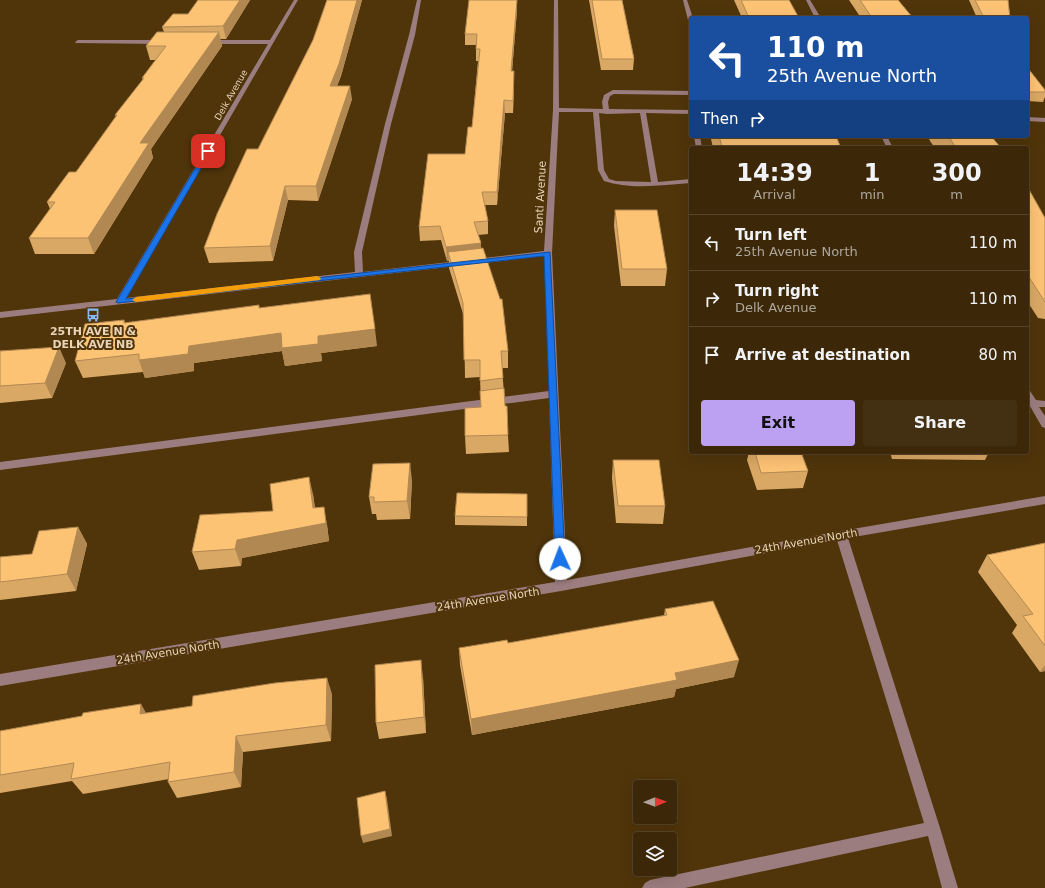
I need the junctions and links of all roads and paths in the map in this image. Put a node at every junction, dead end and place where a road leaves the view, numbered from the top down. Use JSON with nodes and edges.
{"nodes":[{"id":1,"x":296,"y":0,"type":"edge"},
{"id":2,"x":419,"y":0,"type":"edge"},
{"id":3,"x":556,"y":0,"type":"edge"},
{"id":4,"x":685,"y":0,"type":"edge"},
{"id":5,"x":808,"y":0,"type":"edge"},
{"id":6,"x":690,"y":16,"type":"edge"},
{"id":7,"x":817,"y":16,"type":"edge"},
{"id":8,"x":78,"y":42,"type":"dead end"},
{"id":9,"x":171,"y":42,"type":"edge"},
{"id":10,"x":202,"y":42,"type":"edge"},
{"id":11,"x":272,"y":42,"type":"junction"},
{"id":12,"x":689,"y":93,"type":"edge"},
{"id":13,"x":556,"y":110,"type":"junction"},
{"id":14,"x":596,"y":112,"type":"junction"},
{"id":15,"x":607,"y":112,"type":"junction"},
{"id":16,"x":643,"y":112,"type":"junction"},
{"id":17,"x":689,"y":112,"type":"edge"},
{"id":18,"x":1029,"y":119,"type":"edge"},
{"id":19,"x":1045,"y":120,"type":"edge"},
{"id":20,"x":689,"y":181,"type":"edge"},
{"id":21,"x":655,"y":184,"type":"junction"},
{"id":22,"x":548,"y":253,"type":"junction"},
{"id":23,"x":359,"y":273,"type":"junction"},
{"id":24,"x":120,"y":302,"type":"junction"},
{"id":25,"x":0,"y":315,"type":"edge"},
{"id":26,"x":553,"y":394,"type":"junction"},
{"id":27,"x":1029,"y":396,"type":"edge"},
{"id":28,"x":1033,"y":403,"type":"junction"},
{"id":29,"x":1045,"y":404,"type":"edge"},
{"id":30,"x":1045,"y":425,"type":"edge"},
{"id":31,"x":0,"y":466,"type":"edge"},
{"id":32,"x":1045,"y":500,"type":"edge"},
{"id":33,"x":841,"y":535,"type":"junction"},
{"id":34,"x":561,"y":586,"type":"junction"},
{"id":35,"x":0,"y":680,"type":"edge"},
{"id":36,"x":933,"y":828,"type":"junction"},
{"id":37,"x":650,"y":888,"type":"edge"},
{"id":38,"x":950,"y":888,"type":"edge"}],
"edges":[{"from":1,"to":11,"type":"street","name":"Delk Avenue"},
{"from":2,"to":23,"type":"street"},
{"from":3,"to":13,"type":"street","name":"Santi Avenue"},
{"from":4,"to":6,"type":"street"},
{"from":5,"to":7,"type":"street"},
{"from":8,"to":9,"type":"street"},
{"from":10,"to":11,"type":"street"},
{"from":11,"to":24,"type":"street","name":"Delk Avenue"},
{"from":12,"to":15,"type":"street"},
{"from":13,"to":14,"type":"street"},
{"from":13,"to":22,"type":"street","name":"Santi Avenue"},
{"from":14,"to":15,"type":"street"},
{"from":14,"to":21,"type":"street"},
{"from":15,"to":16,"type":"street"},
{"from":16,"to":17,"type":"street"},
{"from":16,"to":21,"type":"street"},
{"from":18,"to":19,"type":"street"},
{"from":20,"to":21,"type":"street"},
{"from":22,"to":23,"type":"street"},
{"from":22,"to":26,"type":"street","name":"Santi Avenue"},
{"from":23,"to":24,"type":"street"},
{"from":24,"to":25,"type":"street"},
{"from":26,"to":31,"type":"street"},
{"from":26,"to":34,"type":"street","name":"Santi Avenue"},
{"from":27,"to":28,"type":"street"},
{"from":28,"to":29,"type":"street"},
{"from":28,"to":30,"type":"street"},
{"from":32,"to":33,"type":"street","name":"24th Avenue North"},
{"from":33,"to":34,"type":"street","name":"24th Avenue North"},
{"from":33,"to":36,"type":"street"},
{"from":34,"to":35,"type":"street","name":"24th Avenue North"},
{"from":36,"to":37,"type":"street"},
{"from":36,"to":38,"type":"street"}]}
